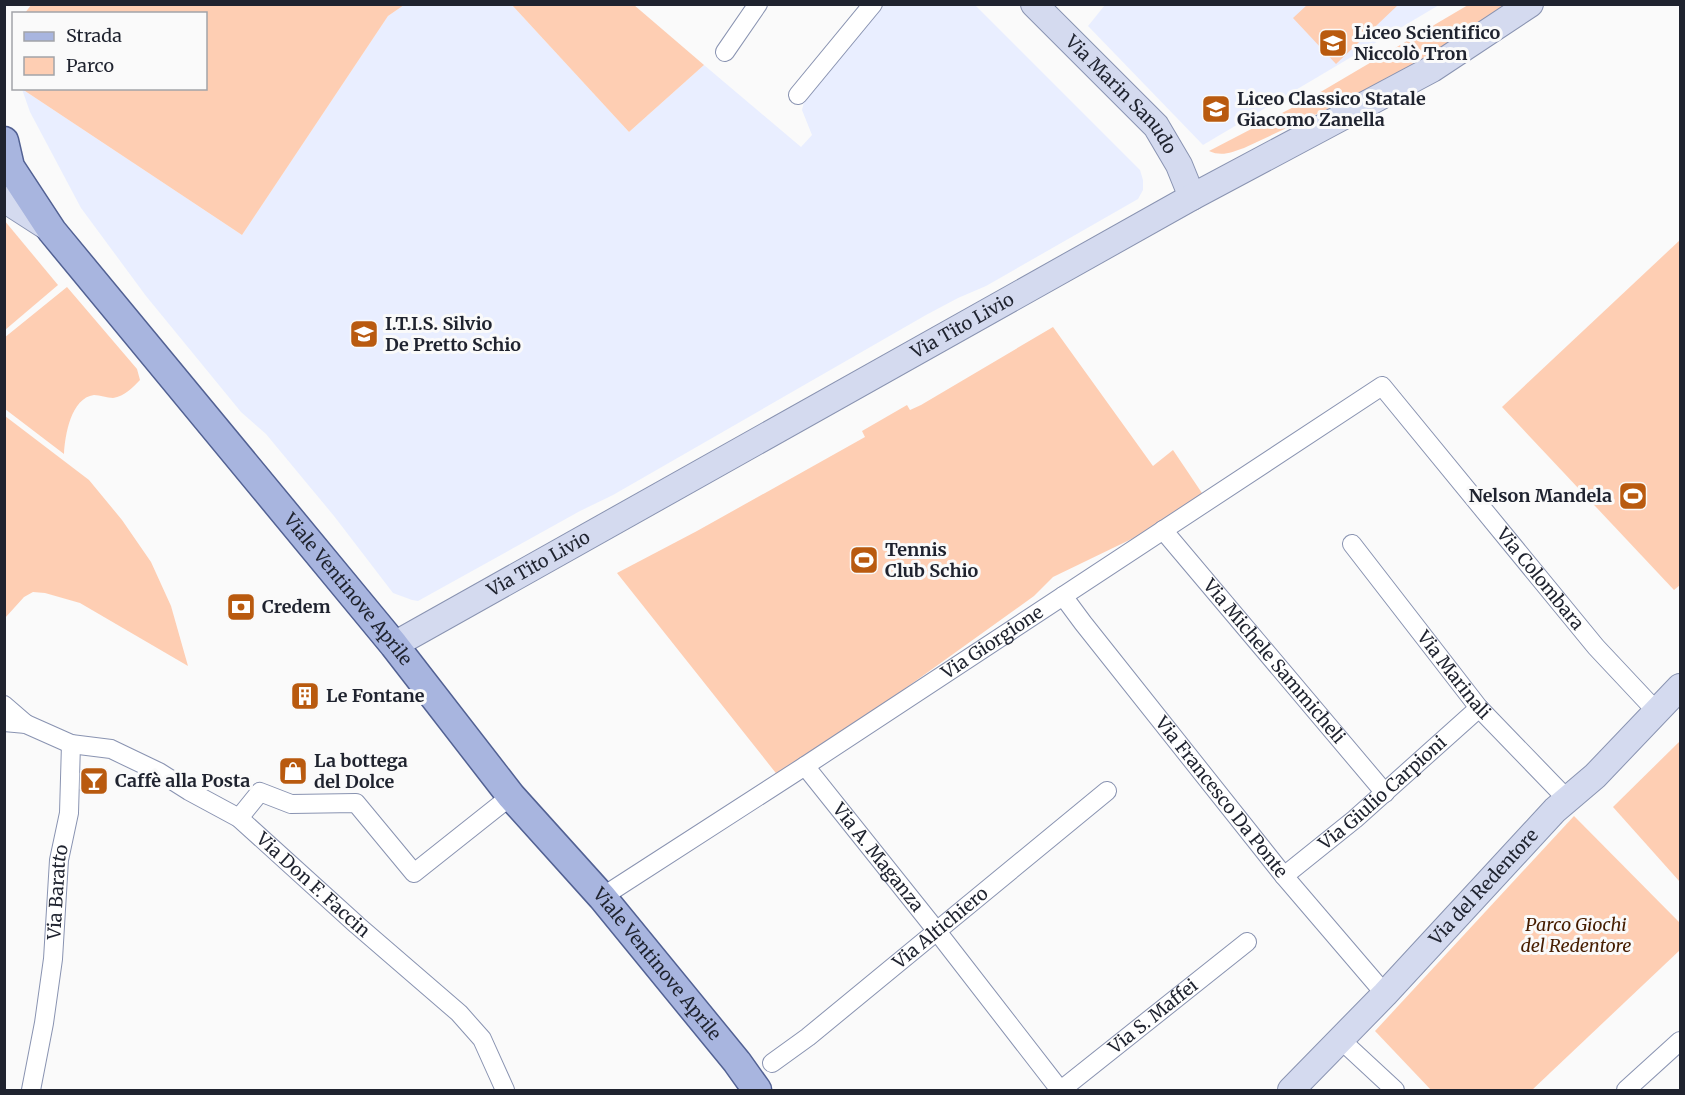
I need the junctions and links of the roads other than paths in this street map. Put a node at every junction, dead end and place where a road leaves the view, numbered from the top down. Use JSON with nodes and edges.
{"nodes":[{"id":1,"x":758,"y":4,"type":"edge"},
{"id":2,"x":873,"y":4,"type":"edge"},
{"id":3,"x":1034,"y":4,"type":"edge"},
{"id":4,"x":1530,"y":4,"type":"edge"},
{"id":5,"x":725,"y":52,"type":"dead end"},
{"id":6,"x":798,"y":95,"type":"dead end"},
{"id":7,"x":6,"y":155,"type":"edge"},
{"id":8,"x":1192,"y":197,"type":"junction"},
{"id":9,"x":4,"y":198,"type":"edge"},
{"id":10,"x":52,"y":231,"type":"junction"},
{"id":11,"x":1382,"y":386,"type":"joint"},
{"id":12,"x":1163,"y":530,"type":"junction"},
{"id":13,"x":1352,"y":544,"type":"dead end"},
{"id":14,"x":1063,"y":596,"type":"junction"},
{"id":15,"x":394,"y":645,"type":"junction"},
{"id":16,"x":1680,"y":687,"type":"edge"},
{"id":17,"x":4,"y":705,"type":"edge"},
{"id":18,"x":1479,"y":708,"type":"junction"},
{"id":19,"x":1657,"y":712,"type":"junction"},
{"id":20,"x":4,"y":722,"type":"edge"},
{"id":21,"x":26,"y":724,"type":"junction"},
{"id":22,"x":71,"y":744,"type":"junction"},
{"id":23,"x":805,"y":766,"type":"junction"},
{"id":24,"x":1107,"y":790,"type":"dead end"},
{"id":25,"x":1385,"y":793,"type":"junction"},
{"id":26,"x":1567,"y":799,"type":"junction"},
{"id":27,"x":501,"y":805,"type":"junction"},
{"id":28,"x":239,"y":818,"type":"junction"},
{"id":29,"x":1284,"y":876,"type":"junction"},
{"id":30,"x":602,"y":897,"type":"junction"},
{"id":31,"x":936,"y":930,"type":"junction"},
{"id":32,"x":1247,"y":942,"type":"dead end"},
{"id":33,"x":1385,"y":994,"type":"junction"},
{"id":34,"x":1341,"y":1040,"type":"junction"},
{"id":35,"x":1680,"y":1041,"type":"edge"},
{"id":36,"x":772,"y":1063,"type":"dead end"},
{"id":37,"x":31,"y":1090,"type":"edge"},
{"id":38,"x":505,"y":1090,"type":"edge"},
{"id":39,"x":757,"y":1090,"type":"edge"},
{"id":40,"x":1061,"y":1090,"type":"edge"},
{"id":41,"x":1291,"y":1090,"type":"edge"},
{"id":42,"x":1395,"y":1090,"type":"edge"},
{"id":43,"x":1626,"y":1090,"type":"edge"}],
"edges":[{"from":1,"to":5,"type":"street"},
{"from":2,"to":6,"type":"street"},
{"from":3,"to":8,"type":"street","name":"Via Marin Sanudo"},
{"from":4,"to":8,"type":"street","name":"Via Tito Livio"},
{"from":7,"to":10,"type":"main road","name":"Viale Ventinove Aprile"},
{"from":8,"to":15,"type":"street","name":"Via Tito Livio"},
{"from":9,"to":10,"type":"street","name":"Viale Ventinove Aprile"},
{"from":10,"to":15,"type":"main road","name":"Viale Ventinove Aprile"},
{"from":11,"to":12,"type":"street","name":"Via Giorgione"},
{"from":11,"to":19,"type":"street","name":"Via Colombara"},
{"from":12,"to":14,"type":"street","name":"Via Giorgione"},
{"from":12,"to":25,"type":"street","name":"Via Michele Sammicheli"},
{"from":13,"to":18,"type":"street","name":"Via Marinali"},
{"from":14,"to":23,"type":"street","name":"Via Giorgione"},
{"from":14,"to":29,"type":"street","name":"Via Francesco Da Ponte"},
{"from":15,"to":27,"type":"main road","name":"Viale Ventinove Aprile"},
{"from":16,"to":19,"type":"street","name":"Via del Redentore"},
{"from":17,"to":21,"type":"street"},
{"from":18,"to":25,"type":"street","name":"Via Giulio Carpioni"},
{"from":18,"to":26,"type":"street","name":"Via Marinali"},
{"from":19,"to":26,"type":"street","name":"Via del Redentore"},
{"from":20,"to":21,"type":"street"},
{"from":21,"to":22,"type":"street"},
{"from":22,"to":28,"type":"street","name":"Via Don F. Faccin"},
{"from":22,"to":37,"type":"street","name":"Via Baratto"},
{"from":23,"to":30,"type":"street","name":"Via Giorgione"},
{"from":23,"to":31,"type":"street","name":"Via A. Maganza"},
{"from":24,"to":31,"type":"street","name":"Via Altichiero"},
{"from":25,"to":29,"type":"street","name":"Via Giulio Carpioni"},
{"from":26,"to":33,"type":"street","name":"Via del Redentore"},
{"from":27,"to":28,"type":"street"},
{"from":27,"to":30,"type":"main road","name":"Viale Ventinove Aprile"},
{"from":28,"to":38,"type":"street","name":"Via Don F. Faccin"},
{"from":29,"to":33,"type":"street","name":"Via Francesco Da Ponte"},
{"from":30,"to":39,"type":"main road","name":"Viale Ventinove Aprile"},
{"from":31,"to":36,"type":"street","name":"Via Altichiero"},
{"from":31,"to":40,"type":"street","name":"Via A. Maganza"},
{"from":32,"to":40,"type":"street","name":"Via S. Maffei"},
{"from":33,"to":34,"type":"street","name":"Via del Redentore"},
{"from":34,"to":41,"type":"street","name":"Via del Redentore"},
{"from":34,"to":42,"type":"street"},
{"from":35,"to":43,"type":"street"}]}
